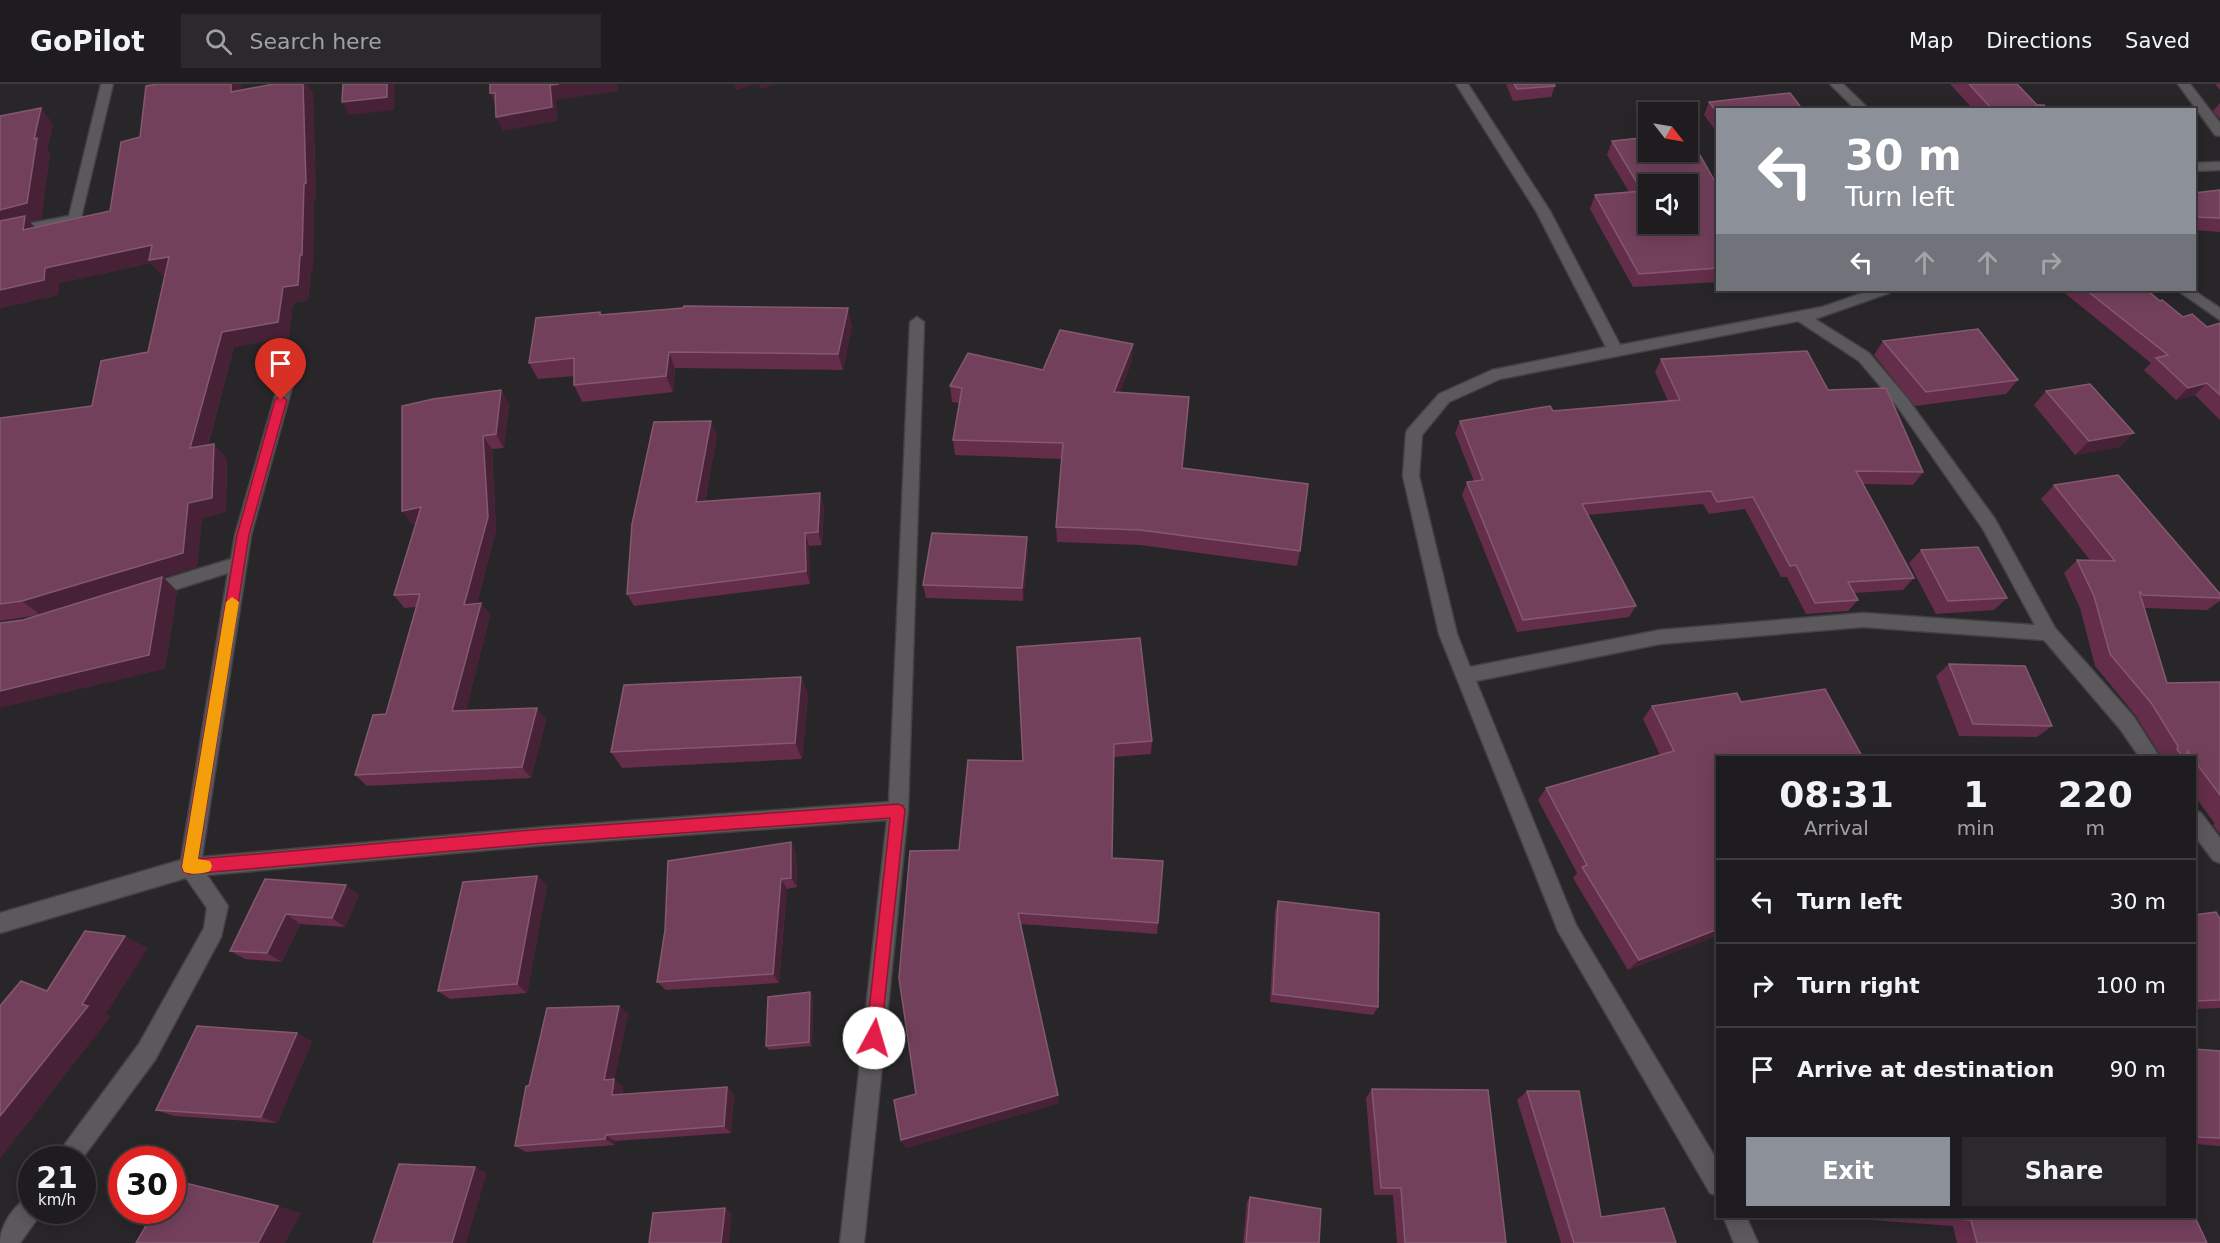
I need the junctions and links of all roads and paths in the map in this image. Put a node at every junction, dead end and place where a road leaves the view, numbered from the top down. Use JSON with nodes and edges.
{"nodes":[{"id":1,"x":107,"y":84,"type":"edge"},
{"id":2,"x":1462,"y":84,"type":"edge"},
{"id":3,"x":1836,"y":84,"type":"edge"},
{"id":4,"x":2184,"y":84,"type":"edge"},
{"id":5,"x":1862,"y":108,"type":"edge"},
{"id":6,"x":2220,"y":132,"type":"edge"},
{"id":7,"x":2220,"y":166,"type":"edge"},
{"id":8,"x":2196,"y":167,"type":"edge"},
{"id":9,"x":0,"y":233,"type":"edge"},
{"id":10,"x":1881,"y":291,"type":"edge"},
{"id":11,"x":2185,"y":291,"type":"edge"},
{"id":12,"x":2220,"y":315,"type":"edge"},
{"id":13,"x":1800,"y":316,"type":"junction"},
{"id":14,"x":917,"y":322,"type":"dead end"},
{"id":15,"x":1616,"y":352,"type":"junction"},
{"id":16,"x":293,"y":355,"type":"dead end"},
{"id":17,"x":239,"y":563,"type":"junction"},
{"id":18,"x":128,"y":597,"type":"edge"},
{"id":19,"x":2049,"y":633,"type":"junction"},
{"id":20,"x":1465,"y":675,"type":"junction"},
{"id":21,"x":2150,"y":756,"type":"edge"},
{"id":22,"x":898,"y":810,"type":"junction"},
{"id":23,"x":2196,"y":822,"type":"edge"},
{"id":24,"x":2220,"y":854,"type":"edge"},
{"id":25,"x":190,"y":867,"type":"junction"},
{"id":26,"x":0,"y":923,"type":"edge"},
{"id":27,"x":77,"y":1146,"type":"edge"},
{"id":28,"x":1716,"y":1182,"type":"edge"},
{"id":29,"x":1735,"y":1218,"type":"edge"},
{"id":30,"x":20,"y":1224,"type":"edge"},
{"id":31,"x":5,"y":1243,"type":"edge"},
{"id":32,"x":852,"y":1243,"type":"edge"},
{"id":33,"x":1746,"y":1243,"type":"edge"}],
"edges":[{"from":1,"to":9,"type":"street"},
{"from":2,"to":15,"type":"street"},
{"from":3,"to":5,"type":"street"},
{"from":4,"to":6,"type":"street"},
{"from":7,"to":8,"type":"street"},
{"from":10,"to":13,"type":"street"},
{"from":11,"to":12,"type":"street"},
{"from":13,"to":15,"type":"street"},
{"from":13,"to":19,"type":"street"},
{"from":14,"to":22,"type":"street"},
{"from":15,"to":20,"type":"street"},
{"from":16,"to":17,"type":"street"},
{"from":17,"to":18,"type":"street"},
{"from":17,"to":25,"type":"street"},
{"from":19,"to":20,"type":"street"},
{"from":19,"to":21,"type":"street"},
{"from":20,"to":28,"type":"street"},
{"from":22,"to":25,"type":"street"},
{"from":22,"to":32,"type":"street"},
{"from":23,"to":24,"type":"street"},
{"from":25,"to":26,"type":"street"},
{"from":25,"to":27,"type":"street"},
{"from":29,"to":33,"type":"street"},
{"from":30,"to":31,"type":"street"}]}
